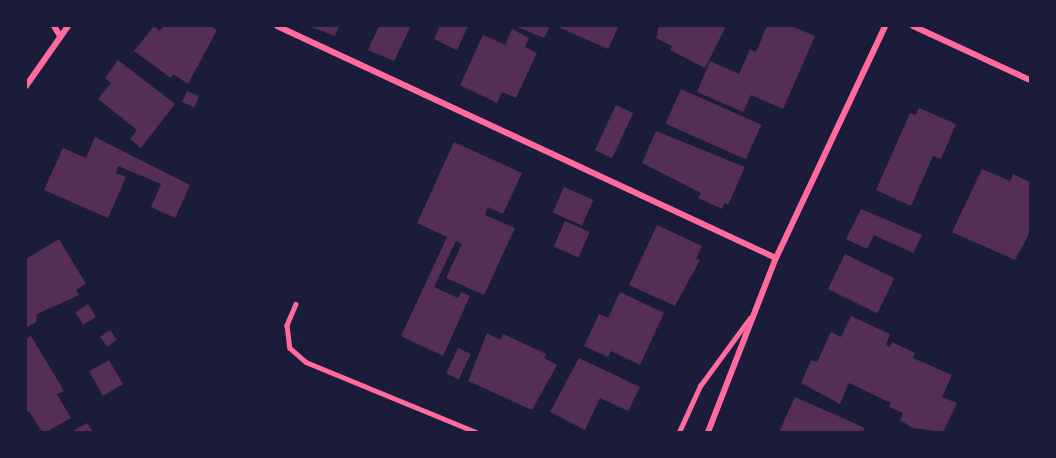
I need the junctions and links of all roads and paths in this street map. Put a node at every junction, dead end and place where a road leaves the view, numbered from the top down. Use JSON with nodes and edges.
{"nodes":[{"id":1,"x":54,"y":26,"type":"edge"},
{"id":2,"x":68,"y":26,"type":"edge"},
{"id":3,"x":277,"y":26,"type":"edge"},
{"id":4,"x":885,"y":26,"type":"edge"},
{"id":5,"x":912,"y":26,"type":"edge"},
{"id":6,"x":60,"y":36,"type":"junction"},
{"id":7,"x":1030,"y":80,"type":"edge"},
{"id":8,"x":26,"y":86,"type":"edge"},
{"id":9,"x":776,"y":258,"type":"junction"},
{"id":10,"x":296,"y":304,"type":"dead end"},
{"id":11,"x":751,"y":317,"type":"junction"},
{"id":12,"x":476,"y":432,"type":"edge"},
{"id":13,"x":679,"y":432,"type":"edge"},
{"id":14,"x":708,"y":432,"type":"edge"}],
"edges":[{"from":1,"to":6,"type":"street"},
{"from":2,"to":6,"type":"street"},
{"from":3,"to":9,"type":"street"},
{"from":4,"to":9,"type":"street"},
{"from":5,"to":7,"type":"street"},
{"from":6,"to":8,"type":"street"},
{"from":9,"to":11,"type":"street"},
{"from":10,"to":12,"type":"lane"},
{"from":11,"to":13,"type":"lane"},
{"from":11,"to":14,"type":"street"}]}
